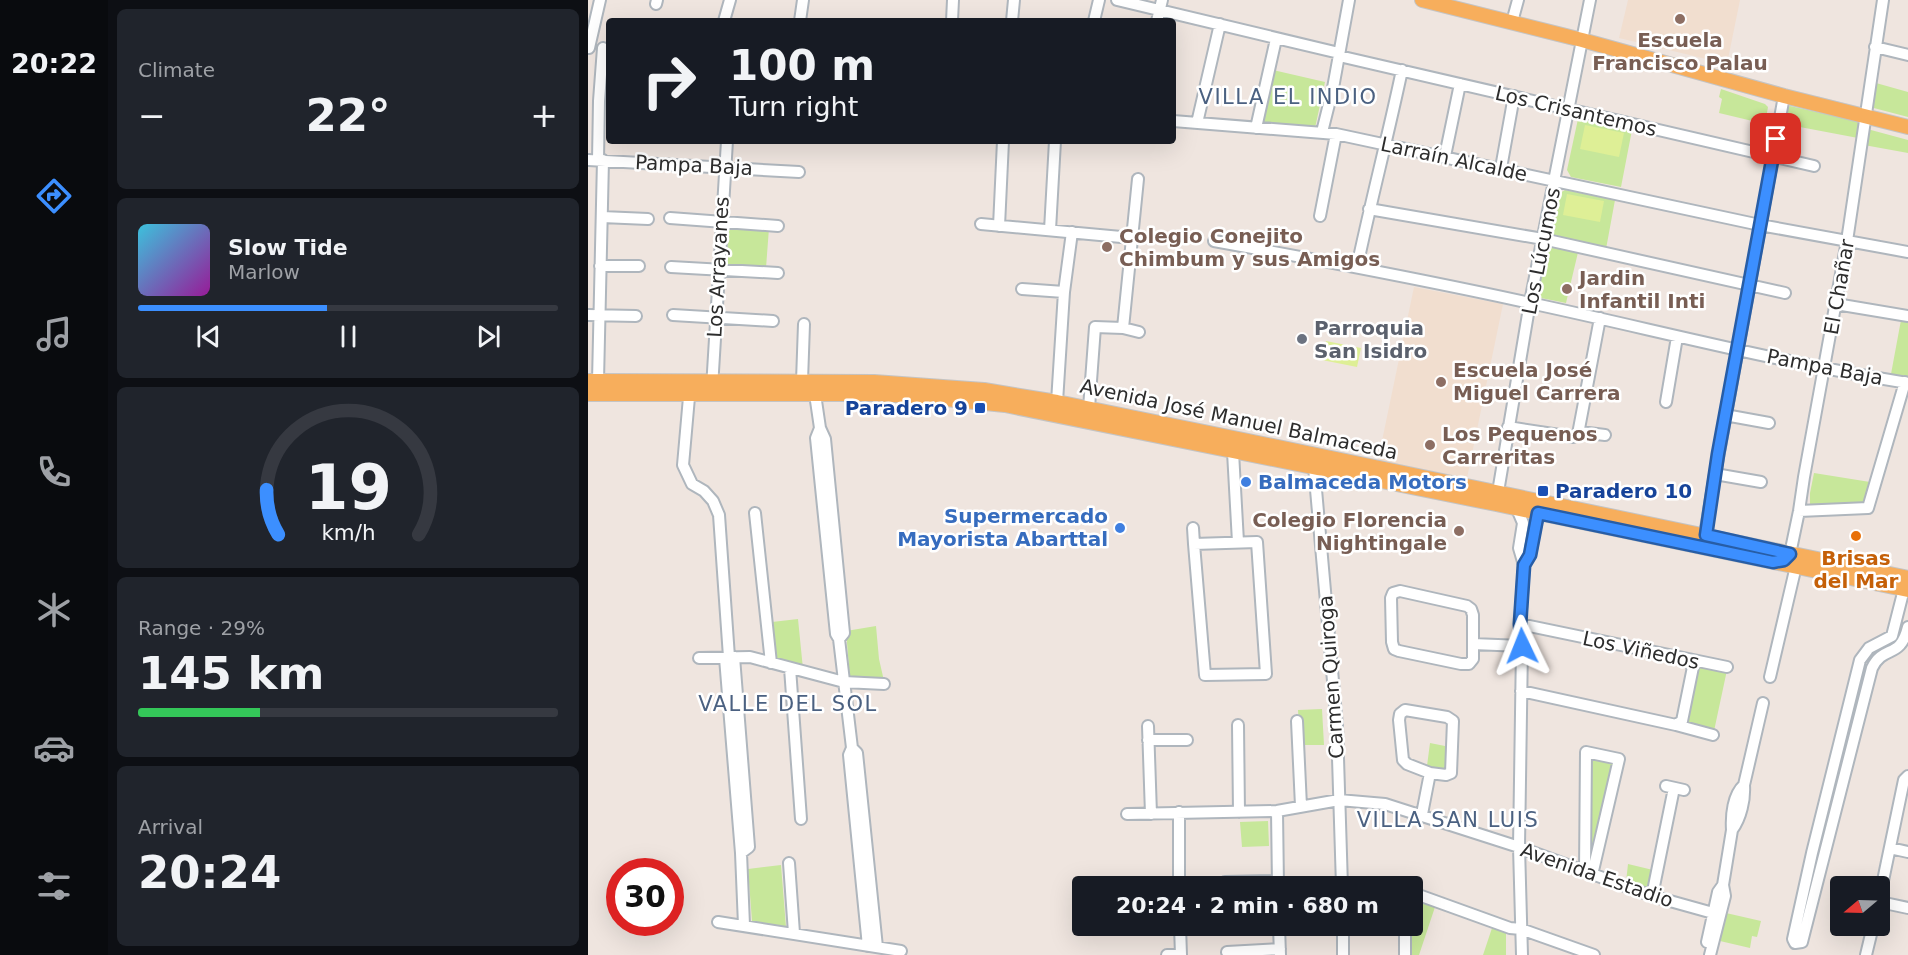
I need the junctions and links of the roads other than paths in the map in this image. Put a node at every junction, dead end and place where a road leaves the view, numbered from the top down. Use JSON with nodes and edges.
{"nodes":[{"id":1,"x":600,"y":0,"type":"edge"},
{"id":2,"x":730,"y":0,"type":"edge"},
{"id":3,"x":804,"y":0,"type":"edge"},
{"id":4,"x":953,"y":0,"type":"edge"},
{"id":5,"x":1014,"y":0,"type":"edge"},
{"id":6,"x":1099,"y":0,"type":"edge"},
{"id":7,"x":1117,"y":0,"type":"edge"},
{"id":8,"x":1349,"y":0,"type":"edge"},
{"id":9,"x":1422,"y":0,"type":"edge"},
{"id":10,"x":1518,"y":0,"type":"edge"},
{"id":11,"x":1590,"y":0,"type":"edge"},
{"id":12,"x":1883,"y":0,"type":"edge"},
{"id":13,"x":1458,"y":4,"type":"edge"},
{"id":14,"x":1160,"y":10,"type":"edge"},
{"id":15,"x":725,"y":18,"type":"edge"},
{"id":16,"x":801,"y":18,"type":"edge"},
{"id":17,"x":952,"y":18,"type":"edge"},
{"id":18,"x":1012,"y":18,"type":"edge"},
{"id":19,"x":1095,"y":18,"type":"edge"},
{"id":20,"x":1512,"y":22,"type":"junction"},
{"id":21,"x":1220,"y":24,"type":"junction"},
{"id":22,"x":1276,"y":39,"type":"junction"},
{"id":23,"x":1582,"y":40,"type":"junction"},
{"id":24,"x":1875,"y":47,"type":"junction"},
{"id":25,"x":588,"y":48,"type":"edge"},
{"id":26,"x":606,"y":49,"type":"edge"},
{"id":27,"x":1339,"y":55,"type":"junction"},
{"id":28,"x":1908,"y":55,"type":"edge"},
{"id":29,"x":1402,"y":70,"type":"junction"},
{"id":30,"x":1460,"y":84,"type":"junction"},
{"id":31,"x":1514,"y":96,"type":"junction"},
{"id":32,"x":1784,"y":96,"type":"junction"},
{"id":33,"x":604,"y":101,"type":"edge"},
{"id":34,"x":1569,"y":108,"type":"junction"},
{"id":35,"x":1865,"y":115,"type":"junction"},
{"id":36,"x":1176,"y":121,"type":"edge"},
{"id":37,"x":1197,"y":123,"type":"junction"},
{"id":38,"x":1908,"y":127,"type":"edge"},
{"id":39,"x":1256,"y":128,"type":"junction"},
{"id":40,"x":1322,"y":132,"type":"junction"},
{"id":41,"x":1336,"y":134,"type":"junction"},
{"id":42,"x":727,"y":144,"type":"edge"},
{"id":43,"x":1003,"y":144,"type":"edge"},
{"id":44,"x":1055,"y":144,"type":"edge"},
{"id":45,"x":1386,"y":145,"type":"junction"},
{"id":46,"x":1445,"y":156,"type":"junction"},
{"id":47,"x":1772,"y":157,"type":"junction"},
{"id":48,"x":597,"y":160,"type":"edge"},
{"id":49,"x":1814,"y":166,"type":"dead end"},
{"id":50,"x":724,"y":167,"type":"junction"},
{"id":51,"x":1501,"y":168,"type":"junction"},
{"id":52,"x":799,"y":172,"type":"dead end"},
{"id":53,"x":1138,"y":179,"type":"dead end"},
{"id":54,"x":1555,"y":181,"type":"junction"},
{"id":55,"x":1369,"y":209,"type":"junction"},
{"id":56,"x":1320,"y":216,"type":"dead end"},
{"id":57,"x":602,"y":217,"type":"junction"},
{"id":58,"x":669,"y":218,"type":"dead end"},
{"id":59,"x":648,"y":219,"type":"dead end"},
{"id":60,"x":721,"y":222,"type":"junction"},
{"id":61,"x":981,"y":224,"type":"dead end"},
{"id":62,"x":1760,"y":225,"type":"junction"},
{"id":63,"x":778,"y":226,"type":"dead end"},
{"id":64,"x":999,"y":226,"type":"junction"},
{"id":65,"x":1050,"y":230,"type":"junction"},
{"id":66,"x":1071,"y":232,"type":"junction"},
{"id":67,"x":1132,"y":238,"type":"junction"},
{"id":68,"x":1543,"y":239,"type":"junction"},
{"id":69,"x":1214,"y":241,"type":"dead end"},
{"id":70,"x":1847,"y":241,"type":"junction"},
{"id":71,"x":1907,"y":248,"type":"edge"},
{"id":72,"x":600,"y":266,"type":"junction"},
{"id":73,"x":639,"y":266,"type":"dead end"},
{"id":74,"x":670,"y":267,"type":"dead end"},
{"id":75,"x":1357,"y":267,"type":"junction"},
{"id":76,"x":719,"y":269,"type":"junction"},
{"id":77,"x":778,"y":273,"type":"dead end"},
{"id":78,"x":1749,"y":286,"type":"junction"},
{"id":79,"x":1022,"y":289,"type":"dead end"},
{"id":80,"x":1064,"y":292,"type":"junction"},
{"id":81,"x":1785,"y":293,"type":"dead end"},
{"id":82,"x":1530,"y":302,"type":"junction"},
{"id":83,"x":1836,"y":304,"type":"junction"},
{"id":84,"x":673,"y":315,"type":"dead end"},
{"id":85,"x":593,"y":316,"type":"edge"},
{"id":86,"x":636,"y":316,"type":"dead end"},
{"id":87,"x":716,"y":316,"type":"junction"},
{"id":88,"x":1908,"y":316,"type":"edge"},
{"id":89,"x":1600,"y":318,"type":"junction"},
{"id":90,"x":773,"y":321,"type":"dead end"},
{"id":91,"x":804,"y":324,"type":"dead end"},
{"id":92,"x":1123,"y":328,"type":"junction"},
{"id":93,"x":1139,"y":332,"type":"dead end"},
{"id":94,"x":1677,"y":337,"type":"junction"},
{"id":95,"x":1737,"y":350,"type":"junction"},
{"id":96,"x":1824,"y":367,"type":"junction"},
{"id":97,"x":593,"y":381,"type":"edge"},
{"id":98,"x":802,"y":381,"type":"junction"},
{"id":99,"x":1906,"y":383,"type":"edge"},
{"id":100,"x":690,"y":388,"type":"junction"},
{"id":101,"x":712,"y":388,"type":"junction"},
{"id":102,"x":588,"y":394,"type":"edge"},
{"id":103,"x":815,"y":394,"type":"junction"},
{"id":104,"x":1057,"y":402,"type":"junction"},
{"id":105,"x":1666,"y":402,"type":"dead end"},
{"id":106,"x":1089,"y":408,"type":"junction"},
{"id":107,"x":1725,"y":415,"type":"junction"},
{"id":108,"x":1769,"y":423,"type":"dead end"},
{"id":109,"x":1508,"y":427,"type":"junction"},
{"id":110,"x":1580,"y":432,"type":"junction"},
{"id":111,"x":1605,"y":435,"type":"dead end"},
{"id":112,"x":1233,"y":452,"type":"junction"},
{"id":113,"x":1314,"y":467,"type":"junction"},
{"id":114,"x":1715,"y":474,"type":"junction"},
{"id":115,"x":1761,"y":482,"type":"dead end"},
{"id":116,"x":1497,"y":498,"type":"junction"},
{"id":117,"x":1539,"y":507,"type":"junction"},
{"id":118,"x":1517,"y":509,"type":"junction"},
{"id":119,"x":1799,"y":511,"type":"junction"},
{"id":120,"x":755,"y":513,"type":"dead end"},
{"id":121,"x":1193,"y":528,"type":"dead end"},
{"id":122,"x":1706,"y":535,"type":"junction"},
{"id":123,"x":1238,"y":542,"type":"junction"},
{"id":124,"x":1194,"y":544,"type":"junction"},
{"id":125,"x":1793,"y":560,"type":"junction"},
{"id":126,"x":1524,"y":565,"type":"junction"},
{"id":127,"x":1907,"y":586,"type":"edge"},
{"id":128,"x":1520,"y":624,"type":"junction"},
{"id":129,"x":1908,"y":627,"type":"edge"},
{"id":130,"x":1473,"y":644,"type":"junction"},
{"id":131,"x":1522,"y":646,"type":"junction"},
{"id":132,"x":729,"y":657,"type":"junction"},
{"id":133,"x":699,"y":658,"type":"dead end"},
{"id":134,"x":1687,"y":660,"type":"junction"},
{"id":135,"x":771,"y":663,"type":"junction"},
{"id":136,"x":1727,"y":667,"type":"dead end"},
{"id":137,"x":790,"y":668,"type":"junction"},
{"id":138,"x":1770,"y":677,"type":"dead end"},
{"id":139,"x":844,"y":682,"type":"junction"},
{"id":140,"x":884,"y":684,"type":"dead end"},
{"id":141,"x":1521,"y":691,"type":"junction"},
{"id":142,"x":1851,"y":696,"type":"junction"},
{"id":143,"x":1864,"y":699,"type":"junction"},
{"id":144,"x":1763,"y":703,"type":"dead end"},
{"id":145,"x":1297,"y":721,"type":"dead end"},
{"id":146,"x":1238,"y":725,"type":"dead end"},
{"id":147,"x":1676,"y":725,"type":"junction"},
{"id":148,"x":1148,"y":726,"type":"dead end"},
{"id":149,"x":1713,"y":735,"type":"dead end"},
{"id":150,"x":1148,"y":740,"type":"junction"},
{"id":151,"x":1187,"y":740,"type":"dead end"},
{"id":152,"x":1430,"y":773,"type":"junction"},
{"id":153,"x":1908,"y":776,"type":"edge"},
{"id":154,"x":1831,"y":779,"type":"junction"},
{"id":155,"x":1843,"y":782,"type":"junction"},
{"id":156,"x":1674,"y":788,"type":"dead end"},
{"id":157,"x":1339,"y":800,"type":"junction"},
{"id":158,"x":1301,"y":806,"type":"junction"},
{"id":159,"x":1277,"y":811,"type":"junction"},
{"id":160,"x":1179,"y":812,"type":"junction"},
{"id":161,"x":1239,"y":812,"type":"junction"},
{"id":162,"x":1128,"y":814,"type":"dead end"},
{"id":163,"x":1151,"y":814,"type":"junction"},
{"id":164,"x":1422,"y":814,"type":"junction"},
{"id":165,"x":1903,"y":816,"type":"edge"},
{"id":166,"x":801,"y":819,"type":"dead end"},
{"id":167,"x":1519,"y":847,"type":"junction"},
{"id":168,"x":1890,"y":848,"type":"junction"},
{"id":169,"x":1908,"y":852,"type":"edge"},
{"id":170,"x":1812,"y":853,"type":"junction"},
{"id":171,"x":1824,"y":856,"type":"junction"},
{"id":172,"x":789,"y":863,"type":"dead end"},
{"id":173,"x":1588,"y":873,"type":"junction"},
{"id":174,"x":1179,"y":876,"type":"edge"},
{"id":175,"x":1278,"y":876,"type":"edge"},
{"id":176,"x":1341,"y":876,"type":"edge"},
{"id":177,"x":1884,"y":876,"type":"edge"},
{"id":178,"x":1723,"y":885,"type":"junction"},
{"id":179,"x":1653,"y":896,"type":"junction"},
{"id":180,"x":1423,"y":898,"type":"edge"},
{"id":181,"x":1890,"y":904,"type":"edge"},
{"id":182,"x":1908,"y":908,"type":"edge"},
{"id":183,"x":1713,"y":913,"type":"junction"},
{"id":184,"x":718,"y":922,"type":"dead end"},
{"id":185,"x":744,"y":925,"type":"junction"},
{"id":186,"x":1521,"y":929,"type":"junction"},
{"id":187,"x":794,"y":933,"type":"junction"},
{"id":188,"x":1180,"y":936,"type":"edge"},
{"id":189,"x":1279,"y":936,"type":"edge"},
{"id":190,"x":1342,"y":936,"type":"edge"},
{"id":191,"x":1405,"y":936,"type":"edge"},
{"id":192,"x":1871,"y":936,"type":"edge"},
{"id":193,"x":873,"y":946,"type":"junction"},
{"id":194,"x":902,"y":951,"type":"dead end"},
{"id":195,"x":1227,"y":952,"type":"dead end"},
{"id":196,"x":1280,"y":952,"type":"edge"},
{"id":197,"x":1167,"y":955,"type":"edge"},
{"id":198,"x":1181,"y":955,"type":"edge"},
{"id":199,"x":1343,"y":955,"type":"edge"},
{"id":200,"x":1406,"y":955,"type":"edge"},
{"id":201,"x":1522,"y":955,"type":"edge"},
{"id":202,"x":1594,"y":955,"type":"edge"},
{"id":203,"x":1705,"y":955,"type":"edge"},
{"id":204,"x":1710,"y":955,"type":"edge"},
{"id":205,"x":1868,"y":955,"type":"edge"}],
"edges":[{"from":1,"to":25,"type":"street"},
{"from":2,"to":15,"type":"street"},
{"from":3,"to":16,"type":"street"},
{"from":4,"to":17,"type":"street"},
{"from":5,"to":18,"type":"street"},
{"from":6,"to":19,"type":"street"},
{"from":7,"to":14,"type":"street","name":"Los Crisantemos"},
{"from":8,"to":27,"type":"street"},
{"from":9,"to":13,"type":"main road"},
{"from":10,"to":20,"type":"street"},
{"from":11,"to":23,"type":"street","name":"Los Lúcumos"},
{"from":12,"to":24,"type":"street","name":"El Chañar"},
{"from":13,"to":20,"type":"main road"},
{"from":14,"to":21,"type":"street","name":"Los Crisantemos"},
{"from":20,"to":23,"type":"main road"},
{"from":21,"to":22,"type":"street","name":"Los Crisantemos"},
{"from":21,"to":37,"type":"street"},
{"from":22,"to":27,"type":"street","name":"Los Crisantemos"},
{"from":22,"to":39,"type":"street"},
{"from":23,"to":32,"type":"main road"},
{"from":23,"to":34,"type":"street","name":"Los Lúcumos"},
{"from":24,"to":28,"type":"street"},
{"from":24,"to":35,"type":"street","name":"El Chañar"},
{"from":25,"to":26,"type":"street"},
{"from":26,"to":33,"type":"street"},
{"from":27,"to":29,"type":"street","name":"Los Crisantemos"},
{"from":27,"to":40,"type":"street"},
{"from":29,"to":30,"type":"street","name":"Los Crisantemos"},
{"from":29,"to":45,"type":"street"},
{"from":30,"to":31,"type":"street","name":"Los Crisantemos"},
{"from":30,"to":46,"type":"street"},
{"from":31,"to":34,"type":"street","name":"Los Crisantemos"},
{"from":31,"to":51,"type":"street"},
{"from":32,"to":35,"type":"main road"},
{"from":32,"to":47,"type":"street"},
{"from":33,"to":48,"type":"street"},
{"from":34,"to":47,"type":"street","name":"Los Crisantemos"},
{"from":34,"to":54,"type":"street","name":"Los Lúcumos"},
{"from":35,"to":38,"type":"main road"},
{"from":35,"to":70,"type":"street","name":"El Chañar"},
{"from":36,"to":37,"type":"street","name":"Larraín Alcalde"},
{"from":37,"to":39,"type":"street","name":"Larraín Alcalde"},
{"from":39,"to":40,"type":"street","name":"Larraín Alcalde"},
{"from":40,"to":41,"type":"street","name":"Larraín Alcalde"},
{"from":41,"to":45,"type":"street","name":"Larraín Alcalde"},
{"from":41,"to":56,"type":"street"},
{"from":42,"to":50,"type":"street","name":"Los Arrayanes"},
{"from":43,"to":64,"type":"street"},
{"from":44,"to":65,"type":"street"},
{"from":45,"to":46,"type":"street","name":"Larraín Alcalde"},
{"from":45,"to":55,"type":"street"},
{"from":46,"to":51,"type":"street","name":"Larraín Alcalde"},
{"from":47,"to":49,"type":"street","name":"Los Crisantemos"},
{"from":47,"to":62,"type":"street"},
{"from":48,"to":50,"type":"street","name":"Pampa Baja"},
{"from":48,"to":57,"type":"street"},
{"from":50,"to":52,"type":"street","name":"Pampa Baja"},
{"from":50,"to":60,"type":"street","name":"Los Arrayanes"},
{"from":51,"to":54,"type":"street","name":"Larraín Alcalde"},
{"from":53,"to":67,"type":"street"},
{"from":54,"to":62,"type":"street","name":"Larraín Alcalde"},
{"from":54,"to":68,"type":"street","name":"Los Lúcumos"},
{"from":55,"to":68,"type":"street"},
{"from":55,"to":75,"type":"street"},
{"from":57,"to":59,"type":"street"},
{"from":57,"to":72,"type":"street"},
{"from":58,"to":60,"type":"street"},
{"from":60,"to":63,"type":"street"},
{"from":60,"to":76,"type":"street","name":"Los Arrayanes"},
{"from":61,"to":64,"type":"street"},
{"from":62,"to":70,"type":"street","name":"Larraín Alcalde"},
{"from":62,"to":78,"type":"street"},
{"from":64,"to":65,"type":"street"},
{"from":65,"to":66,"type":"street"},
{"from":66,"to":67,"type":"street"},
{"from":66,"to":80,"type":"street"},
{"from":67,"to":92,"type":"street"},
{"from":68,"to":78,"type":"street"},
{"from":68,"to":82,"type":"street","name":"Los Lúcumos"},
{"from":69,"to":75,"type":"street","name":"Pampa Baja"},
{"from":70,"to":71,"type":"street","name":"Larraín Alcalde"},
{"from":70,"to":83,"type":"street","name":"El Chañar"},
{"from":72,"to":73,"type":"street"},
{"from":72,"to":85,"type":"street"},
{"from":74,"to":76,"type":"street"},
{"from":75,"to":82,"type":"street","name":"Pampa Baja"},
{"from":76,"to":77,"type":"street"},
{"from":76,"to":87,"type":"street","name":"Los Arrayanes"},
{"from":78,"to":81,"type":"street"},
{"from":78,"to":95,"type":"street"},
{"from":79,"to":80,"type":"street"},
{"from":80,"to":104,"type":"street"},
{"from":82,"to":89,"type":"street","name":"Pampa Baja"},
{"from":82,"to":109,"type":"street","name":"Los Lúcumos"},
{"from":83,"to":88,"type":"street"},
{"from":83,"to":96,"type":"street","name":"El Chañar"},
{"from":84,"to":87,"type":"street"},
{"from":85,"to":86,"type":"street"},
{"from":85,"to":97,"type":"street"},
{"from":87,"to":90,"type":"street"},
{"from":87,"to":101,"type":"street","name":"Los Arrayanes"},
{"from":89,"to":94,"type":"street","name":"Pampa Baja"},
{"from":89,"to":110,"type":"street"},
{"from":91,"to":98,"type":"street"},
{"from":92,"to":93,"type":"street"},
{"from":92,"to":106,"type":"street"},
{"from":94,"to":95,"type":"street","name":"Pampa Baja"},
{"from":94,"to":105,"type":"street"},
{"from":95,"to":96,"type":"street","name":"Pampa Baja"},
{"from":95,"to":107,"type":"street"},
{"from":96,"to":99,"type":"street","name":"Pampa Baja"},
{"from":96,"to":119,"type":"street","name":"El Chañar"},
{"from":97,"to":100,"type":"main road","name":"Avenida José Manuel Balmaceda"},
{"from":98,"to":101,"type":"main road","name":"Avenida José Manuel Balmaceda"},
{"from":98,"to":104,"type":"main road","name":"Avenida José Manuel Balmaceda"},
{"from":99,"to":119,"type":"street"},
{"from":100,"to":101,"type":"main road","name":"Avenida José Manuel Balmaceda"},
{"from":100,"to":102,"type":"main road","name":"Avenida José Manuel Balmaceda"},
{"from":100,"to":132,"type":"street"},
{"from":101,"to":103,"type":"main road","name":"Avenida José Manuel Balmaceda"},
{"from":103,"to":112,"type":"main road","name":"Avenida José Manuel Balmaceda"},
{"from":103,"to":139,"type":"street"},
{"from":104,"to":106,"type":"main road","name":"Avenida José Manuel Balmaceda"},
{"from":106,"to":116,"type":"main road","name":"Avenida José Manuel Balmaceda"},
{"from":107,"to":108,"type":"street"},
{"from":107,"to":114,"type":"street"},
{"from":109,"to":110,"type":"street"},
{"from":109,"to":116,"type":"street","name":"Los Lúcumos"},
{"from":110,"to":111,"type":"street"},
{"from":112,"to":113,"type":"main road","name":"Avenida José Manuel Balmaceda"},
{"from":112,"to":123,"type":"street"},
{"from":113,"to":116,"type":"main road","name":"Avenida José Manuel Balmaceda"},
{"from":113,"to":157,"type":"street","name":"Carmen Quiroga"},
{"from":114,"to":115,"type":"street"},
{"from":114,"to":122,"type":"street"},
{"from":116,"to":117,"type":"main road","name":"Avenida José Manuel Balmaceda"},
{"from":116,"to":118,"type":"main road","name":"Avenida José Manuel Balmaceda"},
{"from":117,"to":118,"type":"main road","name":"Avenida José Manuel Balmaceda"},
{"from":117,"to":122,"type":"main road","name":"Avenida José Manuel Balmaceda"},
{"from":117,"to":125,"type":"main road","name":"Avenida José Manuel Balmaceda"},
{"from":117,"to":126,"type":"street"},
{"from":118,"to":126,"type":"street"},
{"from":119,"to":125,"type":"street","name":"El Chañar"},
{"from":120,"to":135,"type":"street"},
{"from":121,"to":124,"type":"street"},
{"from":122,"to":125,"type":"main road","name":"Avenida José Manuel Balmaceda"},
{"from":123,"to":124,"type":"street"},
{"from":123,"to":124,"type":"street"},
{"from":125,"to":127,"type":"main road","name":"Avenida José Manuel Balmaceda"},
{"from":125,"to":138,"type":"street","name":"El Chañar"},
{"from":126,"to":128,"type":"street"},
{"from":127,"to":142,"type":"street"},
{"from":128,"to":131,"type":"street"},
{"from":128,"to":134,"type":"street","name":"Los Viñedos"},
{"from":129,"to":143,"type":"street"},
{"from":130,"to":130,"type":"street"},
{"from":130,"to":131,"type":"street"},
{"from":131,"to":141,"type":"street"},
{"from":132,"to":133,"type":"street"},
{"from":132,"to":135,"type":"street"},
{"from":132,"to":185,"type":"street"},
{"from":134,"to":136,"type":"street","name":"Los Viñedos"},
{"from":134,"to":147,"type":"street"},
{"from":135,"to":137,"type":"street"},
{"from":137,"to":139,"type":"street"},
{"from":137,"to":166,"type":"street"},
{"from":139,"to":140,"type":"street"},
{"from":139,"to":193,"type":"street"},
{"from":141,"to":147,"type":"street"},
{"from":141,"to":167,"type":"street"},
{"from":142,"to":143,"type":"street"},
{"from":142,"to":154,"type":"street"},
{"from":143,"to":155,"type":"street"},
{"from":144,"to":178,"type":"street"},
{"from":145,"to":158,"type":"street"},
{"from":146,"to":161,"type":"street"},
{"from":147,"to":149,"type":"street"},
{"from":148,"to":150,"type":"street"},
{"from":150,"to":151,"type":"street"},
{"from":150,"to":163,"type":"street"},
{"from":152,"to":152,"type":"street"},
{"from":152,"to":164,"type":"street"},
{"from":153,"to":165,"type":"street"},
{"from":154,"to":155,"type":"street"},
{"from":154,"to":170,"type":"street"},
{"from":155,"to":171,"type":"street"},
{"from":156,"to":179,"type":"street"},
{"from":157,"to":158,"type":"street","name":"Avenida Estadio"},
{"from":157,"to":164,"type":"street","name":"Avenida Estadio"},
{"from":157,"to":176,"type":"street","name":"Carmen Quiroga"},
{"from":158,"to":159,"type":"street","name":"Avenida Estadio"},
{"from":159,"to":161,"type":"street","name":"Avenida Estadio"},
{"from":159,"to":175,"type":"street"},
{"from":160,"to":161,"type":"street","name":"Avenida Estadio"},
{"from":160,"to":163,"type":"street","name":"Avenida Estadio"},
{"from":160,"to":174,"type":"street"},
{"from":162,"to":163,"type":"street","name":"Avenida Estadio"},
{"from":164,"to":167,"type":"street","name":"Avenida Estadio"},
{"from":165,"to":168,"type":"street"},
{"from":167,"to":173,"type":"street","name":"Avenida Estadio"},
{"from":167,"to":186,"type":"street"},
{"from":168,"to":169,"type":"street"},
{"from":168,"to":177,"type":"street"},
{"from":170,"to":171,"type":"street"},
{"from":170,"to":171,"type":"street"},
{"from":172,"to":187,"type":"street"},
{"from":173,"to":173,"type":"street"},
{"from":173,"to":179,"type":"street","name":"Avenida Estadio"},
{"from":178,"to":183,"type":"street"},
{"from":178,"to":204,"type":"street"},
{"from":179,"to":183,"type":"street","name":"Avenida Estadio"},
{"from":180,"to":186,"type":"street"},
{"from":181,"to":182,"type":"street"},
{"from":183,"to":203,"type":"street"},
{"from":184,"to":185,"type":"street"},
{"from":185,"to":187,"type":"street"},
{"from":186,"to":201,"type":"street"},
{"from":186,"to":202,"type":"street"},
{"from":187,"to":193,"type":"street"},
{"from":188,"to":198,"type":"street"},
{"from":189,"to":196,"type":"street"},
{"from":190,"to":199,"type":"street"},
{"from":191,"to":200,"type":"street"},
{"from":192,"to":205,"type":"street"},
{"from":193,"to":194,"type":"street"},
{"from":195,"to":196,"type":"street"},
{"from":197,"to":198,"type":"street"}]}
